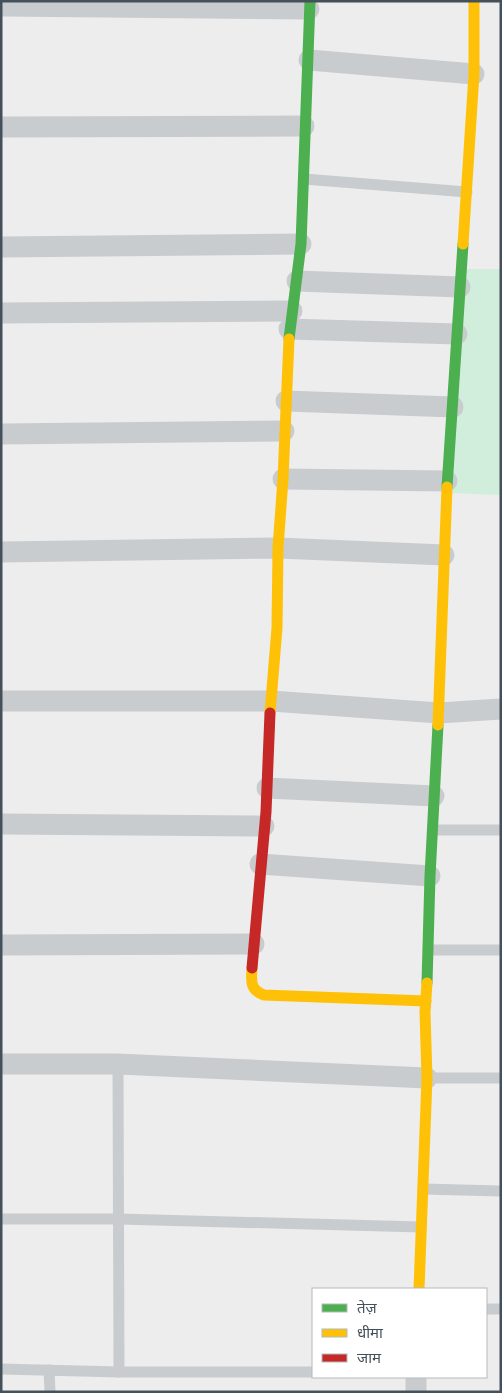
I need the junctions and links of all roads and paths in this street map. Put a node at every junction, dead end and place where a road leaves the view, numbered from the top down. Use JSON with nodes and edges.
{"nodes":[{"id":1,"x":474,"y":1,"type":"edge"},
{"id":2,"x":309,"y":5,"type":"edge"},
{"id":3,"x":1,"y":6,"type":"edge"},
{"id":4,"x":309,"y":60,"type":"junction"},
{"id":5,"x":474,"y":74,"type":"junction"},
{"id":6,"x":304,"y":126,"type":"junction"},
{"id":7,"x":1,"y":127,"type":"edge"},
{"id":8,"x":302,"y":178,"type":"junction"},
{"id":9,"x":467,"y":192,"type":"junction"},
{"id":10,"x":301,"y":244,"type":"junction"},
{"id":11,"x":1,"y":247,"type":"edge"},
{"id":12,"x":297,"y":281,"type":"junction"},
{"id":13,"x":460,"y":287,"type":"junction"},
{"id":14,"x":1,"y":313,"type":"edge"},
{"id":15,"x":291,"y":320,"type":"junction"},
{"id":16,"x":457,"y":334,"type":"junction"},
{"id":17,"x":286,"y":401,"type":"junction"},
{"id":18,"x":452,"y":407,"type":"junction"},
{"id":19,"x":284,"y":431,"type":"junction"},
{"id":20,"x":1,"y":434,"type":"edge"},
{"id":21,"x":283,"y":479,"type":"junction"},
{"id":22,"x":447,"y":481,"type":"junction"},
{"id":23,"x":278,"y":548,"type":"junction"},
{"id":24,"x":1,"y":552,"type":"edge"},
{"id":25,"x":444,"y":555,"type":"junction"},
{"id":26,"x":1,"y":700,"type":"edge"},
{"id":27,"x":271,"y":701,"type":"junction"},
{"id":28,"x":501,"y":709,"type":"edge"},
{"id":29,"x":439,"y":713,"type":"junction"},
{"id":30,"x":267,"y":788,"type":"junction"},
{"id":31,"x":434,"y":796,"type":"junction"},
{"id":32,"x":1,"y":824,"type":"edge"},
{"id":33,"x":264,"y":826,"type":"junction"},
{"id":34,"x":433,"y":830,"type":"junction"},
{"id":35,"x":501,"y":830,"type":"edge"},
{"id":36,"x":260,"y":864,"type":"junction"},
{"id":37,"x":430,"y":876,"type":"junction"},
{"id":38,"x":254,"y":944,"type":"junction"},
{"id":39,"x":1,"y":945,"type":"edge"},
{"id":40,"x":429,"y":950,"type":"junction"},
{"id":41,"x":501,"y":950,"type":"edge"},
{"id":42,"x":426,"y":1001,"type":"junction"},
{"id":43,"x":1,"y":1064,"type":"edge"},
{"id":44,"x":118,"y":1064,"type":"junction"},
{"id":45,"x":427,"y":1078,"type":"junction"},
{"id":46,"x":501,"y":1078,"type":"edge"},
{"id":47,"x":422,"y":1189,"type":"junction"},
{"id":48,"x":501,"y":1191,"type":"edge"},
{"id":49,"x":1,"y":1219,"type":"edge"},
{"id":50,"x":119,"y":1219,"type":"junction"},
{"id":51,"x":421,"y":1227,"type":"junction"},
{"id":52,"x":419,"y":1288,"type":"edge"},
{"id":53,"x":487,"y":1309,"type":"edge"},
{"id":54,"x":501,"y":1309,"type":"edge"},
{"id":55,"x":1,"y":1369,"type":"edge"},
{"id":56,"x":50,"y":1370,"type":"junction"},
{"id":57,"x":119,"y":1372,"type":"junction"},
{"id":58,"x":312,"y":1372,"type":"edge"},
{"id":59,"x":416,"y":1378,"type":"edge"},
{"id":60,"x":50,"y":1392,"type":"edge"},
{"id":61,"x":416,"y":1392,"type":"edge"}],
"edges":[{"from":1,"to":5,"type":"street"},
{"from":2,"to":3,"type":"street"},
{"from":2,"to":4,"type":"street"},
{"from":4,"to":5,"type":"street"},
{"from":4,"to":6,"type":"street"},
{"from":5,"to":9,"type":"street"},
{"from":6,"to":7,"type":"street"},
{"from":6,"to":8,"type":"street"},
{"from":8,"to":9,"type":"lane"},
{"from":8,"to":10,"type":"street"},
{"from":9,"to":13,"type":"street"},
{"from":10,"to":11,"type":"street"},
{"from":10,"to":12,"type":"street"},
{"from":12,"to":13,"type":"street"},
{"from":12,"to":15,"type":"street"},
{"from":13,"to":16,"type":"street"},
{"from":14,"to":15,"type":"street"},
{"from":15,"to":16,"type":"street"},
{"from":15,"to":17,"type":"street"},
{"from":16,"to":18,"type":"street"},
{"from":17,"to":18,"type":"street"},
{"from":17,"to":19,"type":"street"},
{"from":18,"to":22,"type":"street"},
{"from":19,"to":20,"type":"street"},
{"from":19,"to":21,"type":"street"},
{"from":21,"to":22,"type":"street"},
{"from":21,"to":23,"type":"street"},
{"from":22,"to":25,"type":"street"},
{"from":23,"to":24,"type":"street"},
{"from":23,"to":25,"type":"street"},
{"from":23,"to":27,"type":"street"},
{"from":25,"to":29,"type":"street"},
{"from":26,"to":27,"type":"street"},
{"from":27,"to":29,"type":"street"},
{"from":27,"to":30,"type":"street"},
{"from":28,"to":29,"type":"street"},
{"from":29,"to":31,"type":"street"},
{"from":30,"to":31,"type":"street"},
{"from":30,"to":33,"type":"street"},
{"from":31,"to":34,"type":"street"},
{"from":32,"to":33,"type":"street"},
{"from":33,"to":36,"type":"street"},
{"from":34,"to":35,"type":"lane"},
{"from":34,"to":37,"type":"street"},
{"from":36,"to":37,"type":"street"},
{"from":36,"to":38,"type":"street"},
{"from":37,"to":40,"type":"street"},
{"from":38,"to":39,"type":"street"},
{"from":38,"to":42,"type":"street"},
{"from":40,"to":41,"type":"lane"},
{"from":40,"to":42,"type":"street"},
{"from":42,"to":45,"type":"street"},
{"from":43,"to":44,"type":"street"},
{"from":44,"to":45,"type":"street"},
{"from":44,"to":50,"type":"lane"},
{"from":45,"to":46,"type":"lane"},
{"from":45,"to":47,"type":"street"},
{"from":47,"to":48,"type":"lane"},
{"from":47,"to":51,"type":"street"},
{"from":49,"to":50,"type":"lane"},
{"from":50,"to":51,"type":"lane"},
{"from":50,"to":57,"type":"lane"},
{"from":51,"to":52,"type":"street"},
{"from":53,"to":54,"type":"lane"},
{"from":55,"to":56,"type":"lane"},
{"from":56,"to":57,"type":"lane"},
{"from":56,"to":60,"type":"lane"},
{"from":57,"to":58,"type":"lane"},
{"from":59,"to":61,"type":"street"}]}
